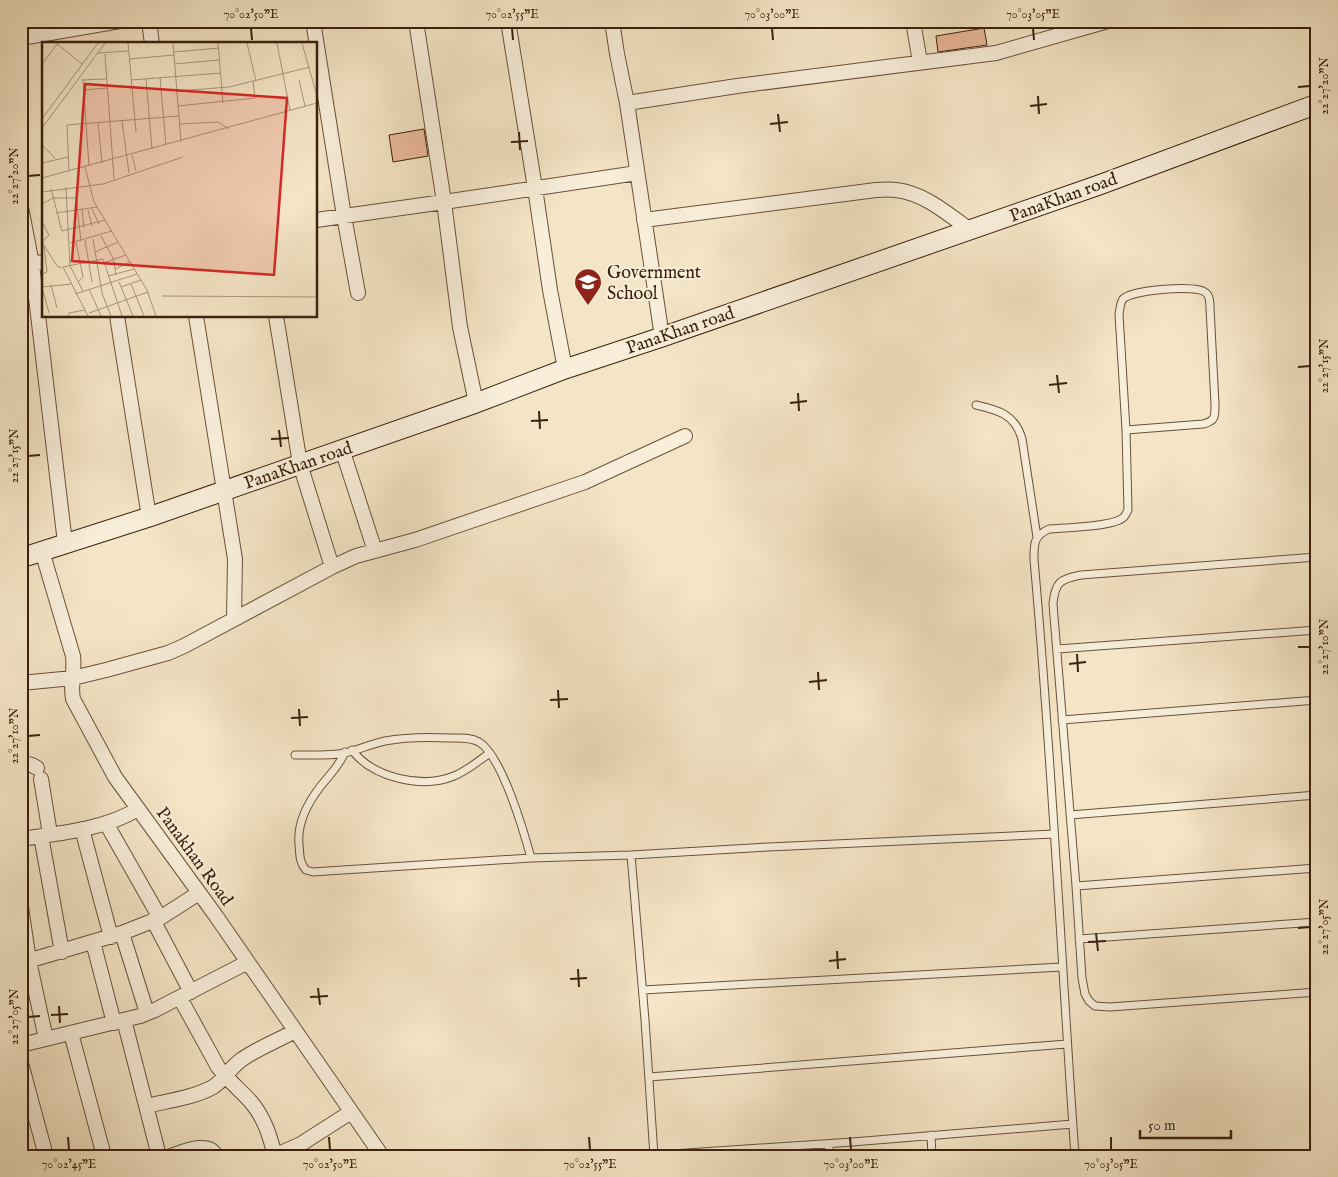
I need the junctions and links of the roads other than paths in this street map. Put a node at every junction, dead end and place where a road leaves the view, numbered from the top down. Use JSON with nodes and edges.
{"nodes":[{"id":1,"x":120,"y":21,"type":"edge"},
{"id":2,"x":149,"y":21,"type":"edge"},
{"id":3,"x":313,"y":21,"type":"edge"},
{"id":4,"x":416,"y":21,"type":"edge"},
{"id":5,"x":508,"y":21,"type":"edge"},
{"id":6,"x":612,"y":21,"type":"edge"},
{"id":7,"x":913,"y":21,"type":"edge"},
{"id":8,"x":1108,"y":21,"type":"edge"},
{"id":9,"x":21,"y":38,"type":"edge"},
{"id":10,"x":152,"y":42,"type":"edge"},
{"id":11,"x":316,"y":42,"type":"edge"},
{"id":12,"x":318,"y":52,"type":"edge"},
{"id":13,"x":920,"y":62,"type":"junction"},
{"id":14,"x":627,"y":103,"type":"junction"},
{"id":15,"x":1317,"y":104,"type":"edge"},
{"id":16,"x":637,"y":173,"type":"junction"},
{"id":17,"x":535,"y":188,"type":"junction"},
{"id":18,"x":444,"y":202,"type":"junction"},
{"id":19,"x":21,"y":207,"type":"edge"},
{"id":20,"x":344,"y":216,"type":"junction"},
{"id":21,"x":318,"y":220,"type":"edge"},
{"id":22,"x":644,"y":220,"type":"junction"},
{"id":23,"x":970,"y":230,"type":"junction"},
{"id":24,"x":32,"y":264,"type":"edge"},
{"id":25,"x":358,"y":292,"type":"dead end"},
{"id":26,"x":117,"y":318,"type":"edge"},
{"id":27,"x":196,"y":318,"type":"edge"},
{"id":28,"x":276,"y":318,"type":"edge"},
{"id":29,"x":662,"y":337,"type":"junction"},
{"id":30,"x":565,"y":370,"type":"junction"},
{"id":31,"x":476,"y":403,"type":"junction"},
{"id":32,"x":976,"y":405,"type":"dead end"},
{"id":33,"x":1126,"y":430,"type":"junction"},
{"id":34,"x":685,"y":436,"type":"dead end"},
{"id":35,"x":342,"y":449,"type":"junction"},
{"id":36,"x":300,"y":464,"type":"junction"},
{"id":37,"x":224,"y":490,"type":"junction"},
{"id":38,"x":149,"y":517,"type":"junction"},
{"id":39,"x":1037,"y":537,"type":"junction"},
{"id":40,"x":66,"y":543,"type":"junction"},
{"id":41,"x":42,"y":551,"type":"junction"},
{"id":42,"x":375,"y":551,"type":"junction"},
{"id":43,"x":1317,"y":557,"type":"edge"},
{"id":44,"x":21,"y":558,"type":"edge"},
{"id":45,"x":332,"y":567,"type":"junction"},
{"id":46,"x":234,"y":619,"type":"junction"},
{"id":47,"x":1317,"y":630,"type":"edge"},
{"id":48,"x":1057,"y":649,"type":"junction"},
{"id":49,"x":73,"y":678,"type":"junction"},
{"id":50,"x":21,"y":683,"type":"edge"},
{"id":51,"x":1317,"y":700,"type":"edge"},
{"id":52,"x":1062,"y":720,"type":"junction"},
{"id":53,"x":349,"y":751,"type":"junction"},
{"id":54,"x":490,"y":753,"type":"junction"},
{"id":55,"x":295,"y":755,"type":"dead end"},
{"id":56,"x":21,"y":764,"type":"edge"},
{"id":57,"x":1317,"y":794,"type":"edge"},
{"id":58,"x":138,"y":809,"type":"junction"},
{"id":59,"x":1070,"y":815,"type":"junction"},
{"id":60,"x":106,"y":823,"type":"junction"},
{"id":61,"x":82,"y":829,"type":"junction"},
{"id":62,"x":1054,"y":834,"type":"junction"},
{"id":63,"x":46,"y":835,"type":"junction"},
{"id":64,"x":21,"y":839,"type":"edge"},
{"id":65,"x":631,"y":855,"type":"junction"},
{"id":66,"x":532,"y":858,"type":"junction"},
{"id":67,"x":1317,"y":868,"type":"edge"},
{"id":68,"x":1076,"y":886,"type":"junction"},
{"id":69,"x":199,"y":893,"type":"junction"},
{"id":70,"x":21,"y":908,"type":"edge"},
{"id":71,"x":156,"y":919,"type":"junction"},
{"id":72,"x":1317,"y":922,"type":"edge"},
{"id":73,"x":117,"y":935,"type":"junction"},
{"id":74,"x":1079,"y":940,"type":"junction"},
{"id":75,"x":93,"y":942,"type":"junction"},
{"id":76,"x":62,"y":952,"type":"junction"},
{"id":77,"x":25,"y":962,"type":"edge"},
{"id":78,"x":248,"y":962,"type":"junction"},
{"id":79,"x":1062,"y":967,"type":"junction"},
{"id":80,"x":642,"y":990,"type":"junction"},
{"id":81,"x":1317,"y":992,"type":"edge"},
{"id":82,"x":185,"y":995,"type":"junction"},
{"id":83,"x":148,"y":1013,"type":"junction"},
{"id":84,"x":119,"y":1021,"type":"junction"},
{"id":85,"x":296,"y":1031,"type":"junction"},
{"id":86,"x":71,"y":1032,"type":"junction"},
{"id":87,"x":46,"y":1039,"type":"junction"},
{"id":88,"x":1067,"y":1044,"type":"junction"},
{"id":89,"x":21,"y":1045,"type":"edge"},
{"id":90,"x":21,"y":1063,"type":"edge"},
{"id":91,"x":225,"y":1077,"type":"junction"},
{"id":92,"x":649,"y":1077,"type":"junction"},
{"id":93,"x":146,"y":1106,"type":"junction"},
{"id":94,"x":351,"y":1112,"type":"junction"},
{"id":95,"x":1073,"y":1124,"type":"junction"},
{"id":96,"x":931,"y":1135,"type":"junction"},
{"id":97,"x":829,"y":1144,"type":"junction"},
{"id":98,"x":654,"y":1155,"type":"edge"},
{"id":99,"x":46,"y":1156,"type":"edge"},
{"id":100,"x":104,"y":1156,"type":"edge"},
{"id":101,"x":158,"y":1156,"type":"edge"},
{"id":102,"x":171,"y":1156,"type":"edge"},
{"id":103,"x":216,"y":1156,"type":"edge"},
{"id":104,"x":274,"y":1156,"type":"edge"},
{"id":105,"x":382,"y":1156,"type":"edge"},
{"id":106,"x":642,"y":1156,"type":"edge"},
{"id":107,"x":829,"y":1156,"type":"edge"},
{"id":108,"x":932,"y":1156,"type":"edge"},
{"id":109,"x":1075,"y":1156,"type":"edge"}],
"edges":[{"from":1,"to":9,"type":"street"},
{"from":2,"to":10,"type":"street"},
{"from":3,"to":11,"type":"street"},
{"from":4,"to":18,"type":"street"},
{"from":5,"to":17,"type":"street"},
{"from":6,"to":14,"type":"street"},
{"from":7,"to":13,"type":"street"},
{"from":8,"to":13,"type":"street"},
{"from":12,"to":20,"type":"street"},
{"from":13,"to":14,"type":"street"},
{"from":14,"to":16,"type":"street"},
{"from":15,"to":23,"type":"street","name":"PanaKhan road"},
{"from":16,"to":17,"type":"street"},
{"from":16,"to":22,"type":"street"},
{"from":17,"to":18,"type":"street"},
{"from":17,"to":30,"type":"street"},
{"from":18,"to":20,"type":"street"},
{"from":18,"to":31,"type":"street"},
{"from":19,"to":24,"type":"street"},
{"from":20,"to":21,"type":"street"},
{"from":20,"to":25,"type":"street"},
{"from":22,"to":23,"type":"street"},
{"from":22,"to":29,"type":"street"},
{"from":23,"to":29,"type":"street","name":"PanaKhan road"},
{"from":24,"to":40,"type":"street"},
{"from":26,"to":38,"type":"street"},
{"from":27,"to":37,"type":"street"},
{"from":28,"to":36,"type":"street"},
{"from":29,"to":30,"type":"street","name":"PanaKhan road"},
{"from":30,"to":31,"type":"street","name":"PanaKhan road"},
{"from":31,"to":35,"type":"street","name":"PanaKhan road"},
{"from":32,"to":39,"type":"lane"},
{"from":33,"to":33,"type":"lane"},
{"from":33,"to":39,"type":"lane"},
{"from":34,"to":42,"type":"street"},
{"from":35,"to":36,"type":"street","name":"PanaKhan road"},
{"from":35,"to":42,"type":"street"},
{"from":36,"to":37,"type":"street","name":"PanaKhan road"},
{"from":36,"to":45,"type":"street"},
{"from":37,"to":38,"type":"street","name":"PanaKhan road"},
{"from":37,"to":46,"type":"street"},
{"from":38,"to":40,"type":"street","name":"PanaKhan road"},
{"from":39,"to":62,"type":"lane"},
{"from":40,"to":41,"type":"street","name":"PanaKhan road"},
{"from":41,"to":44,"type":"street","name":"PanaKhan road"},
{"from":41,"to":49,"type":"street","name":"Panakhan Road"},
{"from":42,"to":45,"type":"street"},
{"from":43,"to":48,"type":"lane"},
{"from":45,"to":46,"type":"street"},
{"from":46,"to":49,"type":"street"},
{"from":47,"to":48,"type":"lane"},
{"from":48,"to":52,"type":"lane"},
{"from":49,"to":50,"type":"street"},
{"from":49,"to":58,"type":"street","name":"Panakhan Road"},
{"from":51,"to":52,"type":"lane"},
{"from":52,"to":59,"type":"lane"},
{"from":53,"to":54,"type":"lane"},
{"from":53,"to":54,"type":"lane"},
{"from":53,"to":55,"type":"lane"},
{"from":53,"to":66,"type":"lane"},
{"from":54,"to":66,"type":"lane"},
{"from":56,"to":63,"type":"street"},
{"from":57,"to":59,"type":"lane"},
{"from":58,"to":60,"type":"street"},
{"from":58,"to":69,"type":"street","name":"Panakhan Road"},
{"from":59,"to":68,"type":"lane"},
{"from":60,"to":61,"type":"street"},
{"from":60,"to":71,"type":"street"},
{"from":61,"to":63,"type":"street"},
{"from":61,"to":73,"type":"street"},
{"from":62,"to":65,"type":"lane"},
{"from":62,"to":79,"type":"lane"},
{"from":63,"to":64,"type":"street"},
{"from":63,"to":76,"type":"street"},
{"from":65,"to":66,"type":"lane"},
{"from":65,"to":80,"type":"lane"},
{"from":67,"to":68,"type":"lane"},
{"from":68,"to":74,"type":"lane"},
{"from":69,"to":71,"type":"street"},
{"from":69,"to":78,"type":"street","name":"Panakhan Road"},
{"from":70,"to":77,"type":"street"},
{"from":71,"to":73,"type":"street"},
{"from":71,"to":82,"type":"street"},
{"from":72,"to":74,"type":"lane"},
{"from":73,"to":75,"type":"street"},
{"from":73,"to":83,"type":"street"},
{"from":74,"to":81,"type":"lane"},
{"from":75,"to":76,"type":"street"},
{"from":75,"to":84,"type":"street"},
{"from":76,"to":77,"type":"street"},
{"from":77,"to":87,"type":"street"},
{"from":78,"to":82,"type":"street"},
{"from":78,"to":85,"type":"street","name":"Panakhan Road"},
{"from":79,"to":80,"type":"lane"},
{"from":79,"to":88,"type":"lane"},
{"from":80,"to":92,"type":"lane"},
{"from":82,"to":83,"type":"street"},
{"from":82,"to":91,"type":"street"},
{"from":83,"to":84,"type":"street"},
{"from":84,"to":86,"type":"street"},
{"from":84,"to":93,"type":"street"},
{"from":85,"to":91,"type":"street"},
{"from":85,"to":94,"type":"street","name":"Panakhan Road"},
{"from":86,"to":87,"type":"street"},
{"from":86,"to":100,"type":"street"},
{"from":87,"to":89,"type":"street"},
{"from":88,"to":92,"type":"lane"},
{"from":88,"to":95,"type":"lane"},
{"from":90,"to":99,"type":"street"},
{"from":91,"to":93,"type":"street"},
{"from":91,"to":104,"type":"street"},
{"from":92,"to":98,"type":"lane"},
{"from":93,"to":101,"type":"street"},
{"from":94,"to":104,"type":"street"},
{"from":94,"to":105,"type":"street","name":"Panakhan Road"},
{"from":95,"to":96,"type":"lane"},
{"from":95,"to":109,"type":"lane"},
{"from":96,"to":97,"type":"lane"},
{"from":96,"to":108,"type":"lane"},
{"from":97,"to":98,"type":"lane"},
{"from":97,"to":107,"type":"lane"},
{"from":98,"to":106,"type":"lane"},
{"from":102,"to":103,"type":"street"}]}
